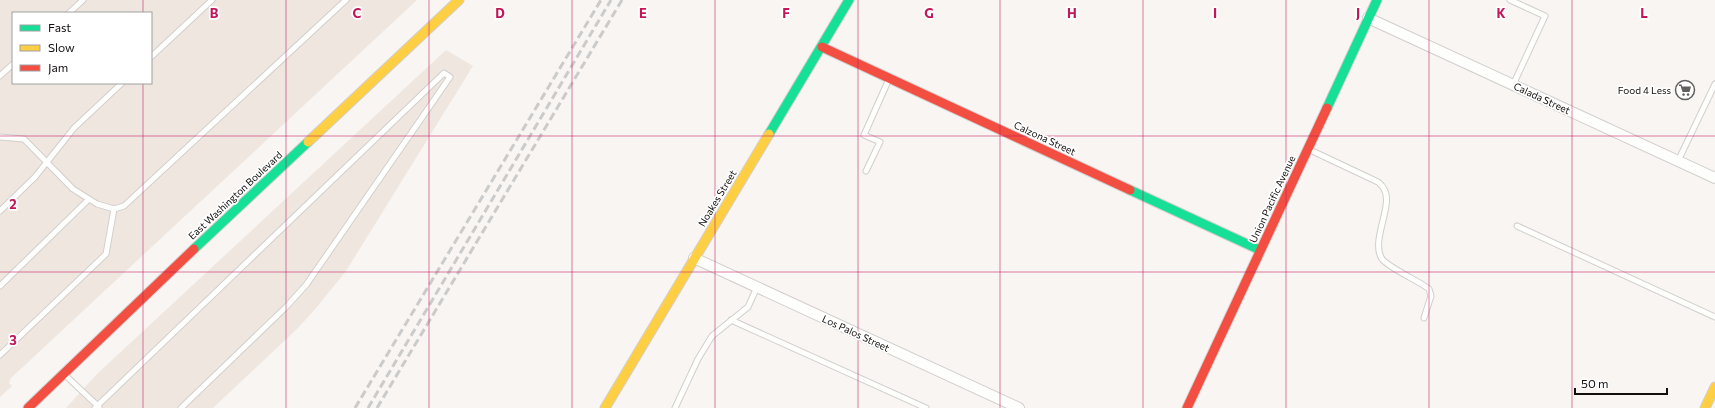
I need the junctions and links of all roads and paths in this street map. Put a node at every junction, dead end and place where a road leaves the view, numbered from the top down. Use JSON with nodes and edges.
{"nodes":[{"id":1,"x":83,"y":0,"type":"edge"},
{"id":2,"x":212,"y":0,"type":"edge"},
{"id":3,"x":346,"y":0,"type":"edge"},
{"id":4,"x":458,"y":0,"type":"edge"},
{"id":5,"x":849,"y":0,"type":"edge"},
{"id":6,"x":1377,"y":0,"type":"edge"},
{"id":7,"x":1510,"y":0,"type":"edge"},
{"id":8,"x":70,"y":12,"type":"edge"},
{"id":9,"x":1368,"y":18,"type":"junction"},
{"id":10,"x":822,"y":47,"type":"junction"},
{"id":11,"x":152,"y":55,"type":"edge"},
{"id":12,"x":12,"y":65,"type":"edge"},
{"id":13,"x":0,"y":76,"type":"edge"},
{"id":14,"x":889,"y":78,"type":"junction"},
{"id":15,"x":121,"y":84,"type":"edge"},
{"id":16,"x":1715,"y":84,"type":"edge"},
{"id":17,"x":1513,"y":85,"type":"junction"},
{"id":18,"x":0,"y":137,"type":"edge"},
{"id":19,"x":1307,"y":149,"type":"junction"},
{"id":20,"x":47,"y":161,"type":"junction"},
{"id":21,"x":1678,"y":161,"type":"junction"},
{"id":22,"x":866,"y":171,"type":"dead end"},
{"id":23,"x":1715,"y":178,"type":"edge"},
{"id":24,"x":88,"y":200,"type":"junction"},
{"id":25,"x":114,"y":210,"type":"junction"},
{"id":26,"x":0,"y":211,"type":"edge"},
{"id":27,"x":1517,"y":226,"type":"dead end"},
{"id":28,"x":1260,"y":250,"type":"junction"},
{"id":29,"x":694,"y":258,"type":"junction"},
{"id":30,"x":0,"y":286,"type":"edge"},
{"id":31,"x":757,"y":287,"type":"junction"},
{"id":32,"x":1715,"y":317,"type":"edge"},
{"id":33,"x":1424,"y":318,"type":"dead end"},
{"id":34,"x":731,"y":320,"type":"junction"},
{"id":35,"x":0,"y":355,"type":"edge"},
{"id":36,"x":63,"y":373,"type":"junction"},
{"id":37,"x":1715,"y":387,"type":"edge"},
{"id":38,"x":97,"y":407,"type":"edge"},
{"id":39,"x":28,"y":408,"type":"edge"},
{"id":40,"x":181,"y":408,"type":"edge"},
{"id":41,"x":605,"y":408,"type":"edge"},
{"id":42,"x":675,"y":408,"type":"edge"},
{"id":43,"x":926,"y":408,"type":"edge"},
{"id":44,"x":1019,"y":408,"type":"edge"},
{"id":45,"x":1187,"y":408,"type":"edge"},
{"id":46,"x":1705,"y":408,"type":"edge"}],
"edges":[{"from":1,"to":8,"type":"lane"},
{"from":2,"to":11,"type":"lane"},
{"from":3,"to":25,"type":"lane"},
{"from":4,"to":36,"type":"street","name":"East Washington Boulevard"},
{"from":5,"to":10,"type":"street","name":"Noakes Street"},
{"from":6,"to":9,"type":"street","name":"Union Pacific Avenue"},
{"from":7,"to":17,"type":"lane"},
{"from":9,"to":17,"type":"street","name":"Calada Street"},
{"from":9,"to":19,"type":"street","name":"Union Pacific Avenue"},
{"from":10,"to":14,"type":"street","name":"Calzona Street"},
{"from":10,"to":29,"type":"street","name":"Noakes Street"},
{"from":12,"to":13,"type":"lane"},
{"from":14,"to":22,"type":"lane"},
{"from":14,"to":28,"type":"street","name":"Calzona Street"},
{"from":15,"to":20,"type":"lane"},
{"from":16,"to":21,"type":"lane"},
{"from":17,"to":21,"type":"street","name":"Calada Street"},
{"from":18,"to":20,"type":"lane"},
{"from":19,"to":28,"type":"street","name":"Union Pacific Avenue"},
{"from":19,"to":33,"type":"lane"},
{"from":20,"to":24,"type":"lane"},
{"from":20,"to":26,"type":"lane"},
{"from":21,"to":23,"type":"street","name":"Calada Street"},
{"from":24,"to":25,"type":"lane"},
{"from":24,"to":30,"type":"lane"},
{"from":25,"to":35,"type":"lane"},
{"from":27,"to":32,"type":"lane"},
{"from":28,"to":45,"type":"street","name":"Union Pacific Avenue"},
{"from":29,"to":31,"type":"street","name":"Los Palos Street"},
{"from":29,"to":41,"type":"street","name":"Noakes Street"},
{"from":31,"to":34,"type":"lane"},
{"from":31,"to":44,"type":"street","name":"Los Palos Street"},
{"from":34,"to":42,"type":"lane"},
{"from":34,"to":43,"type":"lane"},
{"from":36,"to":38,"type":"lane"},
{"from":36,"to":39,"type":"street","name":"East Washington Boulevard"},
{"from":37,"to":46,"type":"street"},
{"from":38,"to":40,"type":"lane"}]}
